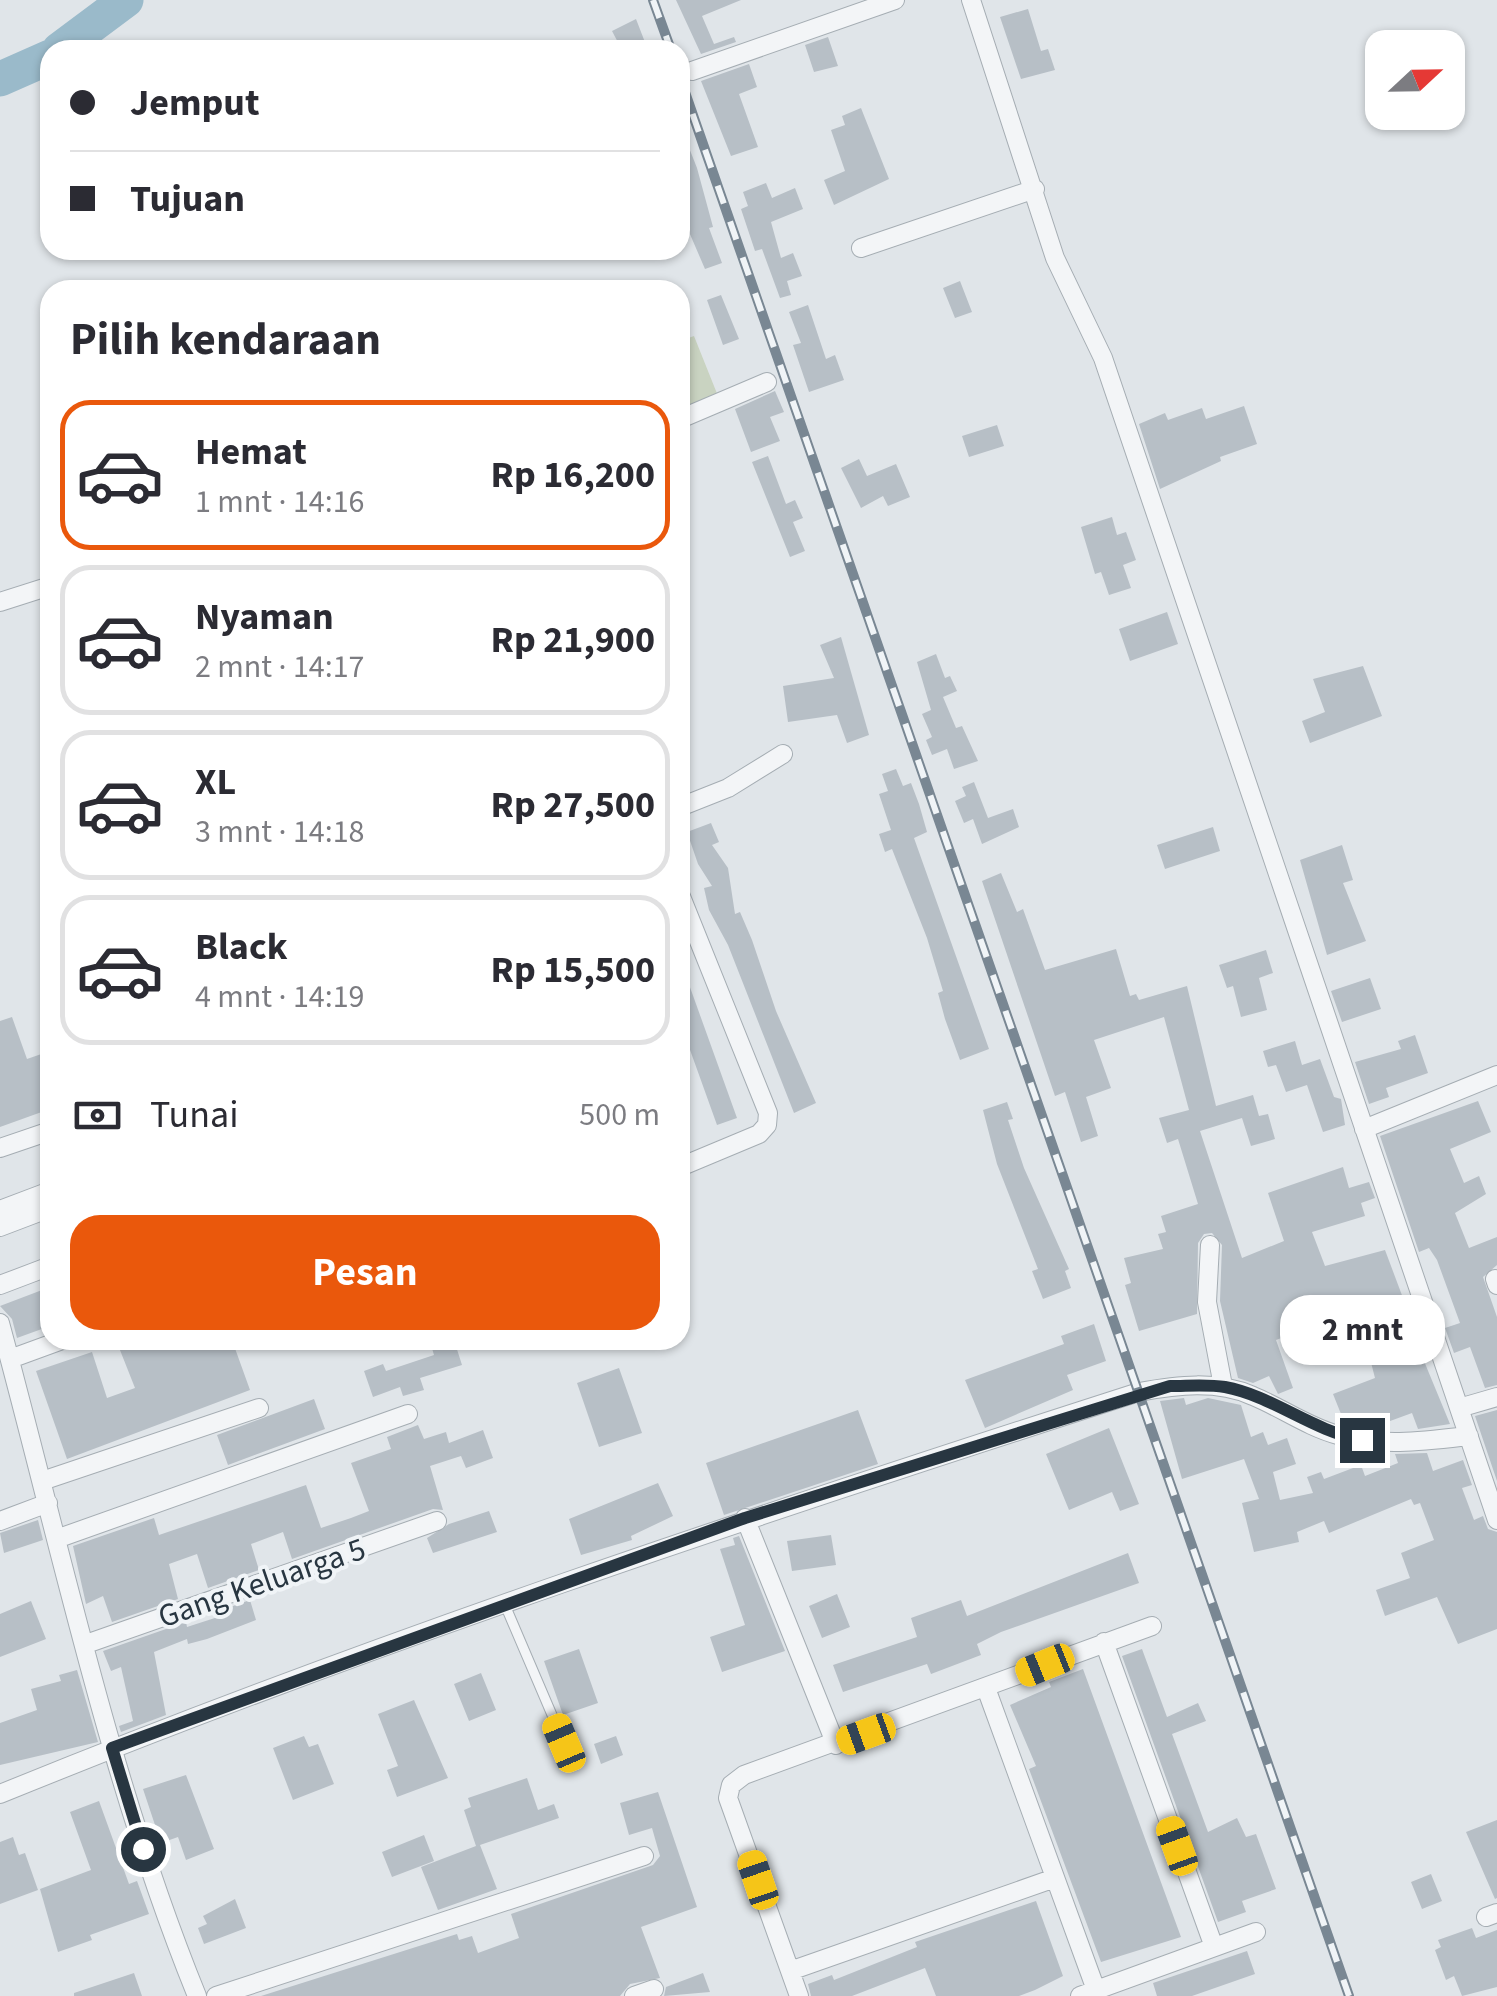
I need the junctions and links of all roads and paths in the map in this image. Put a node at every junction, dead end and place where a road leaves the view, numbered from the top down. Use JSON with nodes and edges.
{"nodes":[{"id":1,"x":895,"y":0,"type":"edge"},
{"id":2,"x":970,"y":0,"type":"edge"},
{"id":3,"x":692,"y":70,"type":"dead end"},
{"id":4,"x":1035,"y":188,"type":"junction"},
{"id":5,"x":861,"y":248,"type":"dead end"},
{"id":6,"x":767,"y":382,"type":"dead end"},
{"id":7,"x":690,"y":414,"type":"edge"},
{"id":8,"x":40,"y":589,"type":"edge"},
{"id":9,"x":0,"y":602,"type":"edge"},
{"id":10,"x":782,"y":754,"type":"dead end"},
{"id":11,"x":690,"y":803,"type":"edge"},
{"id":12,"x":690,"y":919,"type":"edge"},
{"id":13,"x":1497,"y":1076,"type":"edge"},
{"id":14,"x":1364,"y":1129,"type":"junction"},
{"id":15,"x":40,"y":1134,"type":"edge"},
{"id":16,"x":0,"y":1148,"type":"edge"},
{"id":17,"x":690,"y":1162,"type":"edge"},
{"id":18,"x":40,"y":1195,"type":"edge"},
{"id":19,"x":0,"y":1210,"type":"edge"},
{"id":20,"x":40,"y":1212,"type":"edge"},
{"id":21,"x":0,"y":1226,"type":"edge"},
{"id":22,"x":1210,"y":1245,"type":"dead end"},
{"id":23,"x":40,"y":1270,"type":"edge"},
{"id":24,"x":0,"y":1285,"type":"edge"},
{"id":25,"x":0,"y":1323,"type":"edge"},
{"id":26,"x":40,"y":1348,"type":"edge"},
{"id":27,"x":10,"y":1359,"type":"junction"},
{"id":28,"x":1223,"y":1386,"type":"junction"},
{"id":29,"x":1497,"y":1397,"type":"edge"},
{"id":30,"x":259,"y":1408,"type":"dead end"},
{"id":31,"x":1460,"y":1408,"type":"junction"},
{"id":32,"x":408,"y":1414,"type":"dead end"},
{"id":33,"x":1469,"y":1436,"type":"junction"},
{"id":34,"x":42,"y":1482,"type":"junction"},
{"id":35,"x":48,"y":1503,"type":"junction"},
{"id":36,"x":745,"y":1518,"type":"junction"},
{"id":37,"x":1497,"y":1520,"type":"edge"},
{"id":38,"x":0,"y":1521,"type":"edge"},
{"id":39,"x":437,"y":1521,"type":"dead end"},
{"id":40,"x":58,"y":1538,"type":"junction"},
{"id":41,"x":506,"y":1605,"type":"junction"},
{"id":42,"x":1152,"y":1626,"type":"dead end"},
{"id":43,"x":1104,"y":1642,"type":"junction"},
{"id":44,"x":86,"y":1644,"type":"junction"},
{"id":45,"x":986,"y":1688,"type":"junction"},
{"id":46,"x":564,"y":1743,"type":"dead end"},
{"id":47,"x":836,"y":1745,"type":"junction"},
{"id":48,"x":112,"y":1748,"type":"junction"},
{"id":49,"x":0,"y":1794,"type":"edge"},
{"id":50,"x":644,"y":1856,"type":"dead end"},
{"id":51,"x":1055,"y":1878,"type":"junction"},
{"id":52,"x":1256,"y":1932,"type":"dead end"},
{"id":53,"x":1214,"y":1947,"type":"junction"},
{"id":54,"x":790,"y":1971,"type":"junction"},
{"id":55,"x":654,"y":1989,"type":"dead end"},
{"id":56,"x":1088,"y":1993,"type":"edge"},
{"id":57,"x":197,"y":1996,"type":"edge"},
{"id":58,"x":216,"y":1996,"type":"edge"},
{"id":59,"x":634,"y":1996,"type":"edge"},
{"id":60,"x":799,"y":1996,"type":"edge"}],
"edges":[{"from":1,"to":3,"type":"street"},
{"from":2,"to":4,"type":"street"},
{"from":4,"to":5,"type":"street"},
{"from":4,"to":14,"type":"street"},
{"from":6,"to":7,"type":"street"},
{"from":8,"to":9,"type":"street"},
{"from":10,"to":11,"type":"street"},
{"from":12,"to":17,"type":"street"},
{"from":13,"to":14,"type":"street"},
{"from":14,"to":31,"type":"street"},
{"from":15,"to":16,"type":"street"},
{"from":18,"to":19,"type":"street"},
{"from":20,"to":21,"type":"street"},
{"from":22,"to":28,"type":"street"},
{"from":23,"to":24,"type":"street"},
{"from":25,"to":27,"type":"street"},
{"from":26,"to":27,"type":"street"},
{"from":27,"to":34,"type":"street"},
{"from":28,"to":33,"type":"street"},
{"from":28,"to":36,"type":"street"},
{"from":29,"to":31,"type":"street"},
{"from":30,"to":34,"type":"street"},
{"from":31,"to":33,"type":"street"},
{"from":32,"to":40,"type":"street"},
{"from":33,"to":37,"type":"street"},
{"from":34,"to":35,"type":"street"},
{"from":35,"to":38,"type":"street"},
{"from":35,"to":40,"type":"street"},
{"from":36,"to":41,"type":"street"},
{"from":36,"to":47,"type":"street"},
{"from":39,"to":44,"type":"street","name":"Gang Keluarga 5"},
{"from":40,"to":44,"type":"street"},
{"from":41,"to":46,"type":"lane"},
{"from":41,"to":48,"type":"street"},
{"from":42,"to":43,"type":"street"},
{"from":43,"to":45,"type":"street"},
{"from":43,"to":53,"type":"street"},
{"from":44,"to":48,"type":"street"},
{"from":45,"to":47,"type":"street"},
{"from":45,"to":51,"type":"street"},
{"from":47,"to":54,"type":"street"},
{"from":48,"to":49,"type":"street"},
{"from":48,"to":57,"type":"street"},
{"from":50,"to":58,"type":"street"},
{"from":51,"to":54,"type":"street"},
{"from":51,"to":56,"type":"street"},
{"from":52,"to":53,"type":"street"},
{"from":53,"to":56,"type":"street"},
{"from":54,"to":60,"type":"street"},
{"from":55,"to":59,"type":"street"}]}
